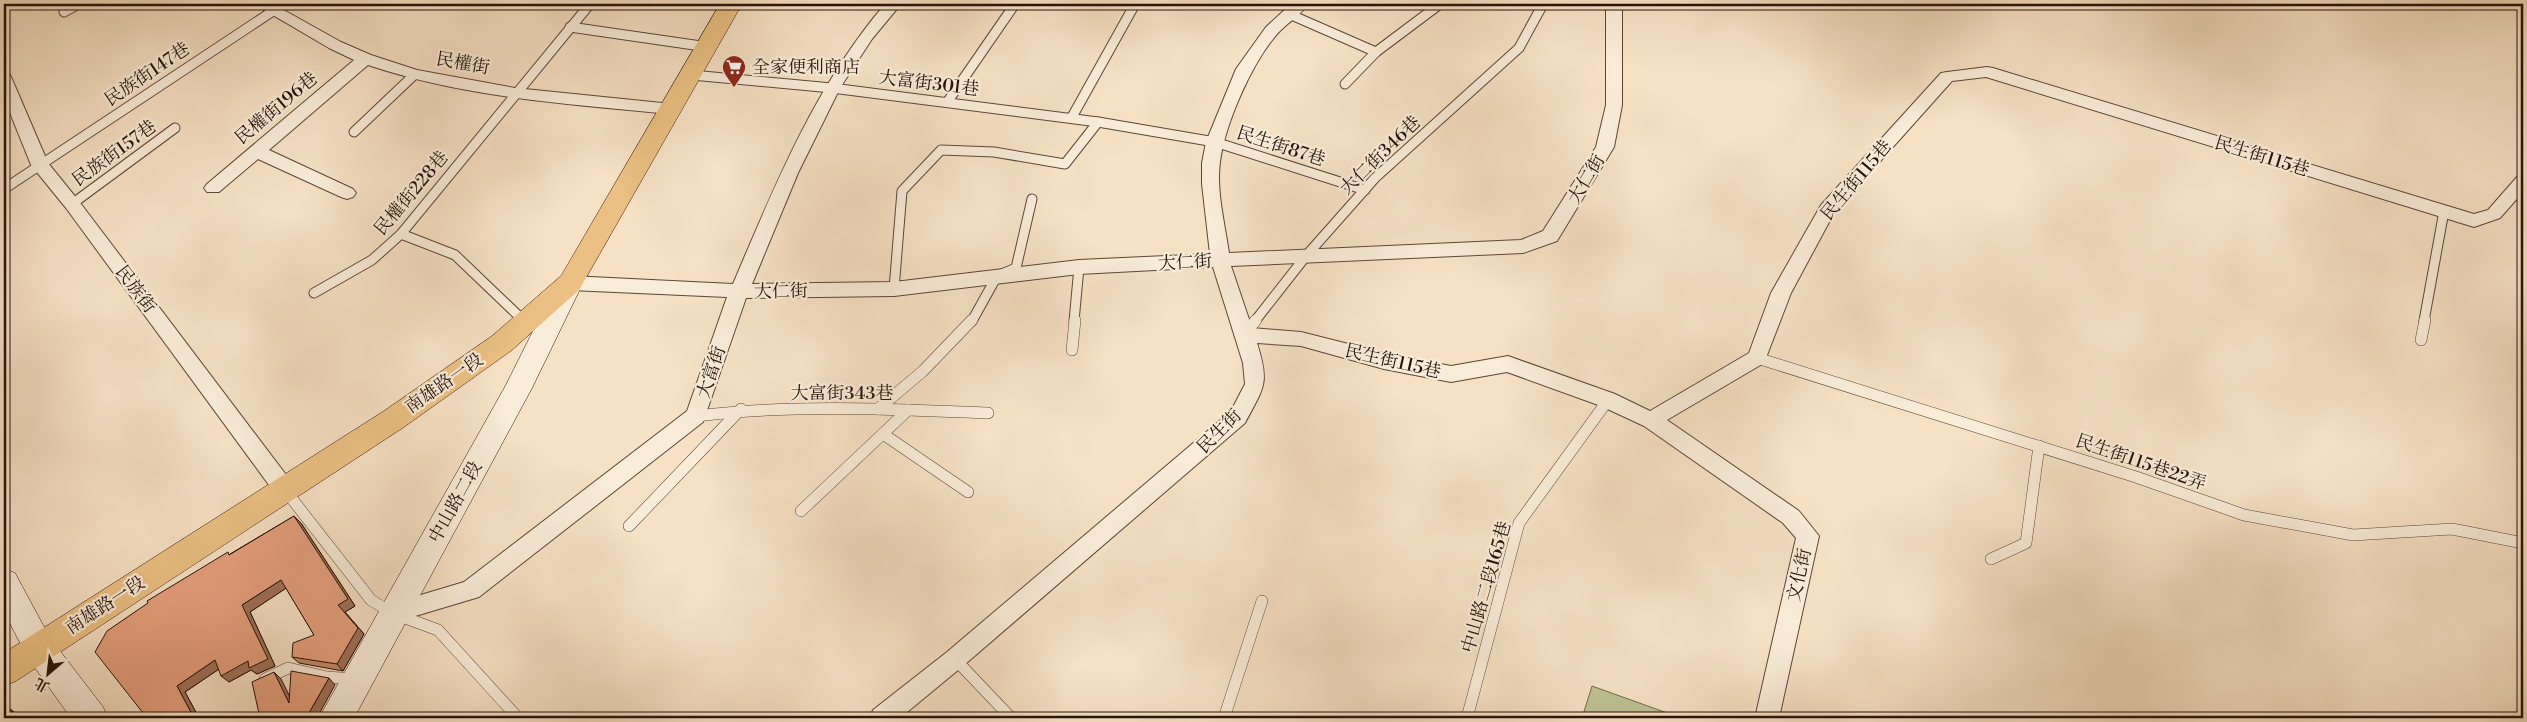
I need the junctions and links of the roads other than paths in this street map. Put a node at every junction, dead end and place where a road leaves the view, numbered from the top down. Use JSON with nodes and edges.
{"nodes":[{"id":1,"x":79,"y":4,"type":"edge"},
{"id":2,"x":590,"y":4,"type":"edge"},
{"id":3,"x":731,"y":4,"type":"edge"},
{"id":4,"x":893,"y":4,"type":"edge"},
{"id":5,"x":1014,"y":4,"type":"edge"},
{"id":6,"x":1135,"y":4,"type":"edge"},
{"id":7,"x":1440,"y":4,"type":"edge"},
{"id":8,"x":1543,"y":4,"type":"edge"},
{"id":9,"x":1614,"y":4,"type":"edge"},
{"id":10,"x":268,"y":7,"type":"edge"},
{"id":11,"x":1295,"y":9,"type":"edge"},
{"id":12,"x":64,"y":12,"type":"dead end"},
{"id":13,"x":570,"y":27,"type":"junction"},
{"id":14,"x":708,"y":47,"type":"junction"},
{"id":15,"x":1376,"y":52,"type":"junction"},
{"id":16,"x":365,"y":58,"type":"junction"},
{"id":17,"x":414,"y":75,"type":"junction"},
{"id":18,"x":692,"y":76,"type":"junction"},
{"id":19,"x":4,"y":79,"type":"edge"},
{"id":20,"x":1345,"y":84,"type":"dead end"},
{"id":21,"x":832,"y":88,"type":"junction"},
{"id":22,"x":515,"y":93,"type":"junction"},
{"id":23,"x":948,"y":101,"type":"junction"},
{"id":24,"x":672,"y":109,"type":"junction"},
{"id":25,"x":1072,"y":117,"type":"junction"},
{"id":26,"x":1098,"y":122,"type":"junction"},
{"id":27,"x":176,"y":128,"type":"dead end"},
{"id":28,"x":354,"y":132,"type":"dead end"},
{"id":29,"x":1215,"y":142,"type":"junction"},
{"id":30,"x":256,"y":151,"type":"junction"},
{"id":31,"x":40,"y":165,"type":"junction"},
{"id":32,"x":2523,"y":181,"type":"edge"},
{"id":33,"x":213,"y":188,"type":"dead end"},
{"id":34,"x":4,"y":189,"type":"edge"},
{"id":35,"x":1365,"y":190,"type":"junction"},
{"id":36,"x":347,"y":193,"type":"dead end"},
{"id":37,"x":1032,"y":199,"type":"dead end"},
{"id":38,"x":72,"y":204,"type":"junction"},
{"id":39,"x":2444,"y":211,"type":"junction"},
{"id":40,"x":401,"y":234,"type":"junction"},
{"id":41,"x":1306,"y":256,"type":"junction"},
{"id":42,"x":1220,"y":260,"type":"junction"},
{"id":43,"x":1079,"y":267,"type":"junction"},
{"id":44,"x":997,"y":276,"type":"junction"},
{"id":45,"x":570,"y":283,"type":"junction"},
{"id":46,"x":894,"y":289,"type":"junction"},
{"id":47,"x":739,"y":291,"type":"junction"},
{"id":48,"x":314,"y":293,"type":"dead end"},
{"id":49,"x":526,"y":323,"type":"junction"},
{"id":50,"x":1243,"y":335,"type":"junction"},
{"id":51,"x":2421,"y":340,"type":"dead end"},
{"id":52,"x":1072,"y":350,"type":"dead end"},
{"id":53,"x":1757,"y":358,"type":"junction"},
{"id":54,"x":1608,"y":400,"type":"junction"},
{"id":55,"x":741,"y":409,"type":"junction"},
{"id":56,"x":878,"y":409,"type":"junction"},
{"id":57,"x":908,"y":410,"type":"junction"},
{"id":58,"x":988,"y":413,"type":"dead end"},
{"id":59,"x":696,"y":416,"type":"junction"},
{"id":60,"x":1651,"y":420,"type":"junction"},
{"id":61,"x":883,"y":434,"type":"junction"},
{"id":62,"x":2039,"y":446,"type":"junction"},
{"id":63,"x":285,"y":490,"type":"junction"},
{"id":64,"x":968,"y":492,"type":"dead end"},
{"id":65,"x":801,"y":511,"type":"dead end"},
{"id":66,"x":629,"y":526,"type":"dead end"},
{"id":67,"x":2523,"y":543,"type":"edge"},
{"id":68,"x":1991,"y":559,"type":"dead end"},
{"id":69,"x":4,"y":582,"type":"edge"},
{"id":70,"x":1262,"y":601,"type":"dead end"},
{"id":71,"x":392,"y":613,"type":"junction"},
{"id":72,"x":39,"y":648,"type":"junction"},
{"id":73,"x":956,"y":659,"type":"junction"},
{"id":74,"x":4,"y":671,"type":"edge"},
{"id":75,"x":358,"y":679,"type":"junction"},
{"id":76,"x":253,"y":684,"type":"edge"},
{"id":77,"x":91,"y":718,"type":"edge"},
{"id":78,"x":336,"y":718,"type":"edge"},
{"id":79,"x":518,"y":718,"type":"edge"},
{"id":80,"x":882,"y":718,"type":"edge"},
{"id":81,"x":1010,"y":718,"type":"edge"},
{"id":82,"x":1224,"y":718,"type":"edge"},
{"id":83,"x":1467,"y":718,"type":"edge"},
{"id":84,"x":1766,"y":718,"type":"edge"}],
"edges":[{"from":1,"to":12,"type":"lane"},
{"from":2,"to":13,"type":"lane","name":"民權街228巷"},
{"from":3,"to":14,"type":"main road","name":"南雄路一段"},
{"from":4,"to":21,"type":"street","name":"大富街"},
{"from":5,"to":23,"type":"lane"},
{"from":6,"to":25,"type":"lane"},
{"from":7,"to":15,"type":"lane"},
{"from":8,"to":35,"type":"lane","name":"大仁街346巷"},
{"from":9,"to":41,"type":"street","name":"大仁街"},
{"from":10,"to":16,"type":"street","name":"民權街"},
{"from":10,"to":31,"type":"lane","name":"民族街147巷"},
{"from":11,"to":15,"type":"lane"},
{"from":11,"to":29,"type":"street","name":"民生街"},
{"from":13,"to":14,"type":"lane"},
{"from":13,"to":22,"type":"lane","name":"民權街228巷"},
{"from":14,"to":18,"type":"main road","name":"南雄路一段"},
{"from":15,"to":20,"type":"lane"},
{"from":16,"to":17,"type":"street","name":"民權街"},
{"from":16,"to":30,"type":"street","name":"民權街196巷"},
{"from":17,"to":22,"type":"street","name":"民權街"},
{"from":17,"to":28,"type":"lane"},
{"from":18,"to":21,"type":"lane","name":"大富街301巷"},
{"from":18,"to":24,"type":"main road","name":"南雄路一段"},
{"from":19,"to":31,"type":"street","name":"民族街"},
{"from":21,"to":23,"type":"lane","name":"大富街301巷"},
{"from":21,"to":47,"type":"street","name":"大富街"},
{"from":22,"to":24,"type":"street","name":"民權街"},
{"from":22,"to":40,"type":"lane","name":"民權街228巷"},
{"from":23,"to":25,"type":"lane","name":"大富街301巷"},
{"from":24,"to":45,"type":"main road","name":"南雄路一段"},
{"from":25,"to":26,"type":"lane","name":"大富街301巷"},
{"from":26,"to":29,"type":"lane","name":"大富街301巷"},
{"from":26,"to":46,"type":"lane"},
{"from":27,"to":38,"type":"lane","name":"民族街157巷"},
{"from":29,"to":35,"type":"lane","name":"民生街87巷"},
{"from":29,"to":42,"type":"street","name":"民生街"},
{"from":30,"to":33,"type":"street","name":"民權街196巷"},
{"from":30,"to":36,"type":"street"},
{"from":31,"to":34,"type":"lane","name":"民族街147巷"},
{"from":31,"to":38,"type":"street","name":"民族街"},
{"from":32,"to":39,"type":"street","name":"民生街115巷"},
{"from":35,"to":41,"type":"lane","name":"大仁街346巷"},
{"from":37,"to":44,"type":"lane"},
{"from":38,"to":63,"type":"street","name":"民族街"},
{"from":39,"to":51,"type":"lane"},
{"from":39,"to":53,"type":"street","name":"民生街115巷"},
{"from":40,"to":48,"type":"lane","name":"民權街228巷"},
{"from":40,"to":49,"type":"lane"},
{"from":41,"to":42,"type":"street","name":"大仁街"},
{"from":41,"to":50,"type":"lane","name":"大仁街346巷"},
{"from":42,"to":43,"type":"street","name":"大仁街"},
{"from":42,"to":50,"type":"street","name":"民生街"},
{"from":43,"to":44,"type":"street","name":"大仁街"},
{"from":43,"to":52,"type":"lane"},
{"from":44,"to":46,"type":"street","name":"大仁街"},
{"from":44,"to":56,"type":"lane"},
{"from":45,"to":47,"type":"street","name":"大仁街"},
{"from":45,"to":49,"type":"main road","name":"南雄路一段"},
{"from":45,"to":71,"type":"street","name":"中山路二段"},
{"from":46,"to":47,"type":"street","name":"大仁街"},
{"from":47,"to":59,"type":"street","name":"大富街"},
{"from":49,"to":63,"type":"main road","name":"南雄路一段"},
{"from":50,"to":54,"type":"street","name":"民生街115巷"},
{"from":50,"to":73,"type":"street","name":"民生街"},
{"from":53,"to":60,"type":"street"},
{"from":53,"to":62,"type":"lane","name":"民生街115巷22弄"},
{"from":54,"to":60,"type":"street","name":"民生街115巷"},
{"from":54,"to":83,"type":"lane","name":"中山路二段165巷"},
{"from":55,"to":56,"type":"lane","name":"大富街343巷"},
{"from":55,"to":59,"type":"lane","name":"大富街343巷"},
{"from":55,"to":66,"type":"lane"},
{"from":56,"to":57,"type":"lane","name":"大富街343巷"},
{"from":57,"to":58,"type":"lane","name":"大富街343巷"},
{"from":57,"to":61,"type":"lane"},
{"from":59,"to":71,"type":"street","name":"大富街"},
{"from":60,"to":84,"type":"street","name":"文化街"},
{"from":61,"to":64,"type":"lane"},
{"from":61,"to":65,"type":"lane"},
{"from":62,"to":67,"type":"lane","name":"民生街115巷22弄"},
{"from":62,"to":68,"type":"lane"},
{"from":63,"to":71,"type":"lane"},
{"from":63,"to":72,"type":"main road","name":"南雄路一段"},
{"from":69,"to":72,"type":"street"},
{"from":70,"to":82,"type":"lane"},
{"from":71,"to":75,"type":"street","name":"中山路二段"},
{"from":71,"to":79,"type":"lane"},
{"from":72,"to":74,"type":"main road","name":"南雄路一段"},
{"from":72,"to":77,"type":"street"},
{"from":73,"to":80,"type":"street","name":"民生街"},
{"from":73,"to":81,"type":"lane"},
{"from":75,"to":76,"type":"lane"},
{"from":75,"to":78,"type":"street","name":"中山路二段"}]}
